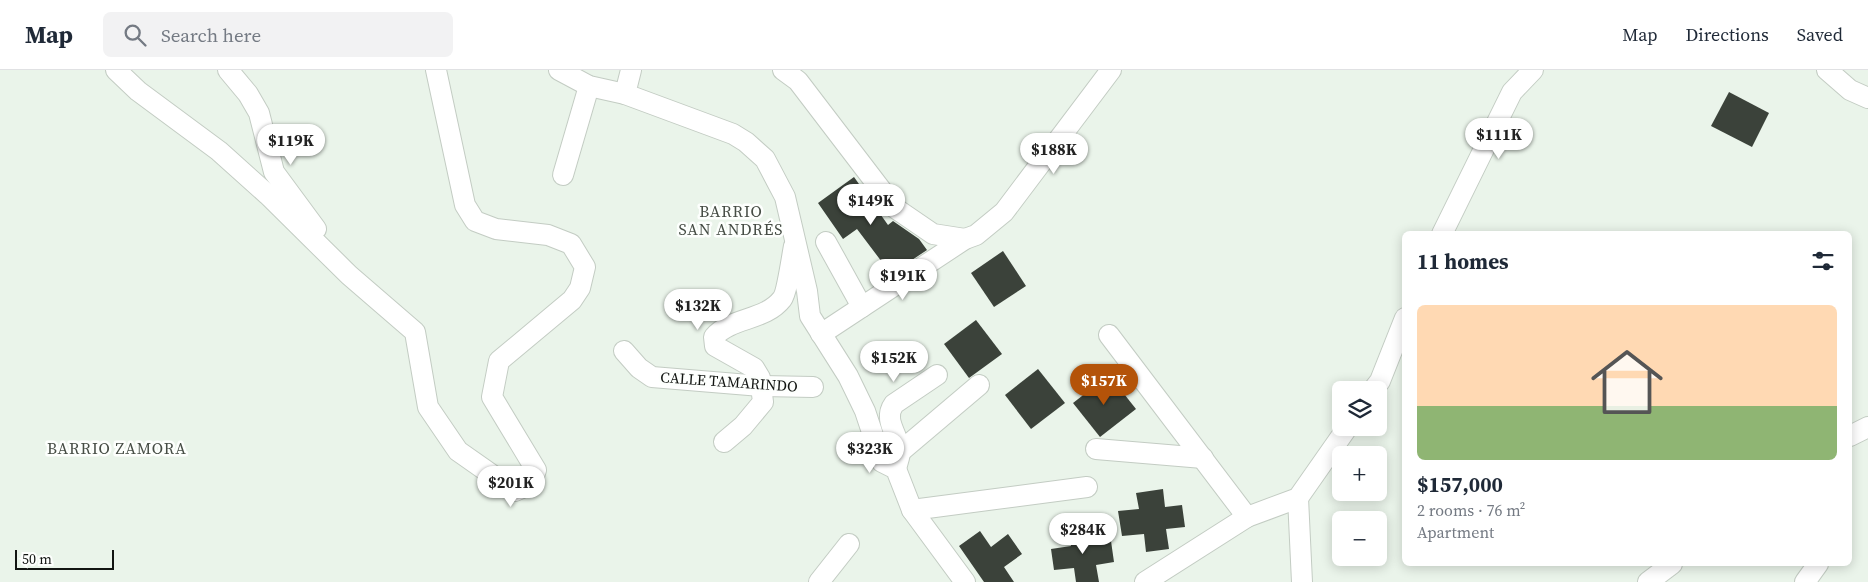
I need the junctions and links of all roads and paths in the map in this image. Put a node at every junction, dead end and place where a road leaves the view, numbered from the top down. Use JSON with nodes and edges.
{"nodes":[{"id":1,"x":116,"y":70,"type":"edge"},
{"id":2,"x":228,"y":70,"type":"edge"},
{"id":3,"x":436,"y":70,"type":"edge"},
{"id":4,"x":559,"y":70,"type":"edge"},
{"id":5,"x":631,"y":70,"type":"edge"},
{"id":6,"x":784,"y":70,"type":"edge"},
{"id":7,"x":1111,"y":70,"type":"edge"},
{"id":8,"x":1533,"y":70,"type":"edge"},
{"id":9,"x":1827,"y":70,"type":"edge"},
{"id":10,"x":589,"y":86,"type":"junction"},
{"id":11,"x":625,"y":94,"type":"junction"},
{"id":12,"x":1868,"y":98,"type":"edge"},
{"id":13,"x":563,"y":175,"type":"dead end"},
{"id":14,"x":1443,"y":231,"type":"edge"},
{"id":15,"x":965,"y":238,"type":"junction"},
{"id":16,"x":795,"y":241,"type":"junction"},
{"id":17,"x":826,"y":242,"type":"dead end"},
{"id":18,"x":349,"y":275,"type":"junction"},
{"id":19,"x":862,"y":307,"type":"junction"},
{"id":20,"x":1402,"y":326,"type":"edge"},
{"id":21,"x":821,"y":334,"type":"junction"},
{"id":22,"x":1109,"y":335,"type":"dead end"},
{"id":23,"x":624,"y":352,"type":"dead end"},
{"id":24,"x":936,"y":374,"type":"dead end"},
{"id":25,"x":1380,"y":381,"type":"edge"},
{"id":26,"x":979,"y":385,"type":"dead end"},
{"id":27,"x":761,"y":386,"type":"junction"},
{"id":28,"x":813,"y":387,"type":"dead end"},
{"id":29,"x":1868,"y":427,"type":"edge"},
{"id":30,"x":1852,"y":435,"type":"edge"},
{"id":31,"x":1341,"y":436,"type":"edge"},
{"id":32,"x":724,"y":442,"type":"dead end"},
{"id":33,"x":1096,"y":449,"type":"dead end"},
{"id":34,"x":1203,"y":458,"type":"junction"},
{"id":35,"x":898,"y":460,"type":"junction"},
{"id":36,"x":1087,"y":487,"type":"dead end"},
{"id":37,"x":1298,"y":498,"type":"junction"},
{"id":38,"x":912,"y":510,"type":"junction"},
{"id":39,"x":1247,"y":517,"type":"junction"},
{"id":40,"x":849,"y":544,"type":"dead end"},
{"id":41,"x":1669,"y":566,"type":"edge"},
{"id":42,"x":1817,"y":566,"type":"edge"},
{"id":43,"x":819,"y":582,"type":"edge"},
{"id":44,"x":965,"y":582,"type":"edge"},
{"id":45,"x":1145,"y":582,"type":"edge"},
{"id":46,"x":1302,"y":582,"type":"edge"},
{"id":47,"x":1648,"y":582,"type":"edge"},
{"id":48,"x":1805,"y":582,"type":"edge"}],
"edges":[{"from":1,"to":18,"type":"street"},
{"from":2,"to":18,"type":"street"},
{"from":3,"to":18,"type":"street"},
{"from":4,"to":10,"type":"street"},
{"from":5,"to":11,"type":"street"},
{"from":6,"to":15,"type":"street"},
{"from":7,"to":15,"type":"street"},
{"from":8,"to":14,"type":"street"},
{"from":9,"to":12,"type":"street"},
{"from":10,"to":11,"type":"street"},
{"from":10,"to":13,"type":"street"},
{"from":11,"to":16,"type":"street"},
{"from":15,"to":19,"type":"street"},
{"from":16,"to":21,"type":"street"},
{"from":16,"to":27,"type":"street"},
{"from":17,"to":19,"type":"street"},
{"from":19,"to":21,"type":"street"},
{"from":20,"to":25,"type":"street"},
{"from":21,"to":35,"type":"street"},
{"from":22,"to":34,"type":"street"},
{"from":23,"to":27,"type":"street","name":"CALLE TAMARINDO"},
{"from":24,"to":35,"type":"street"},
{"from":26,"to":35,"type":"street"},
{"from":27,"to":28,"type":"street","name":"CALLE TAMARINDO"},
{"from":27,"to":32,"type":"street"},
{"from":29,"to":30,"type":"street"},
{"from":31,"to":37,"type":"street"},
{"from":33,"to":34,"type":"street"},
{"from":34,"to":39,"type":"street"},
{"from":35,"to":38,"type":"street"},
{"from":36,"to":38,"type":"street"},
{"from":37,"to":39,"type":"street"},
{"from":37,"to":46,"type":"street"},
{"from":38,"to":44,"type":"street"},
{"from":39,"to":45,"type":"street"},
{"from":40,"to":43,"type":"street"},
{"from":41,"to":47,"type":"street"},
{"from":42,"to":48,"type":"street"}]}
